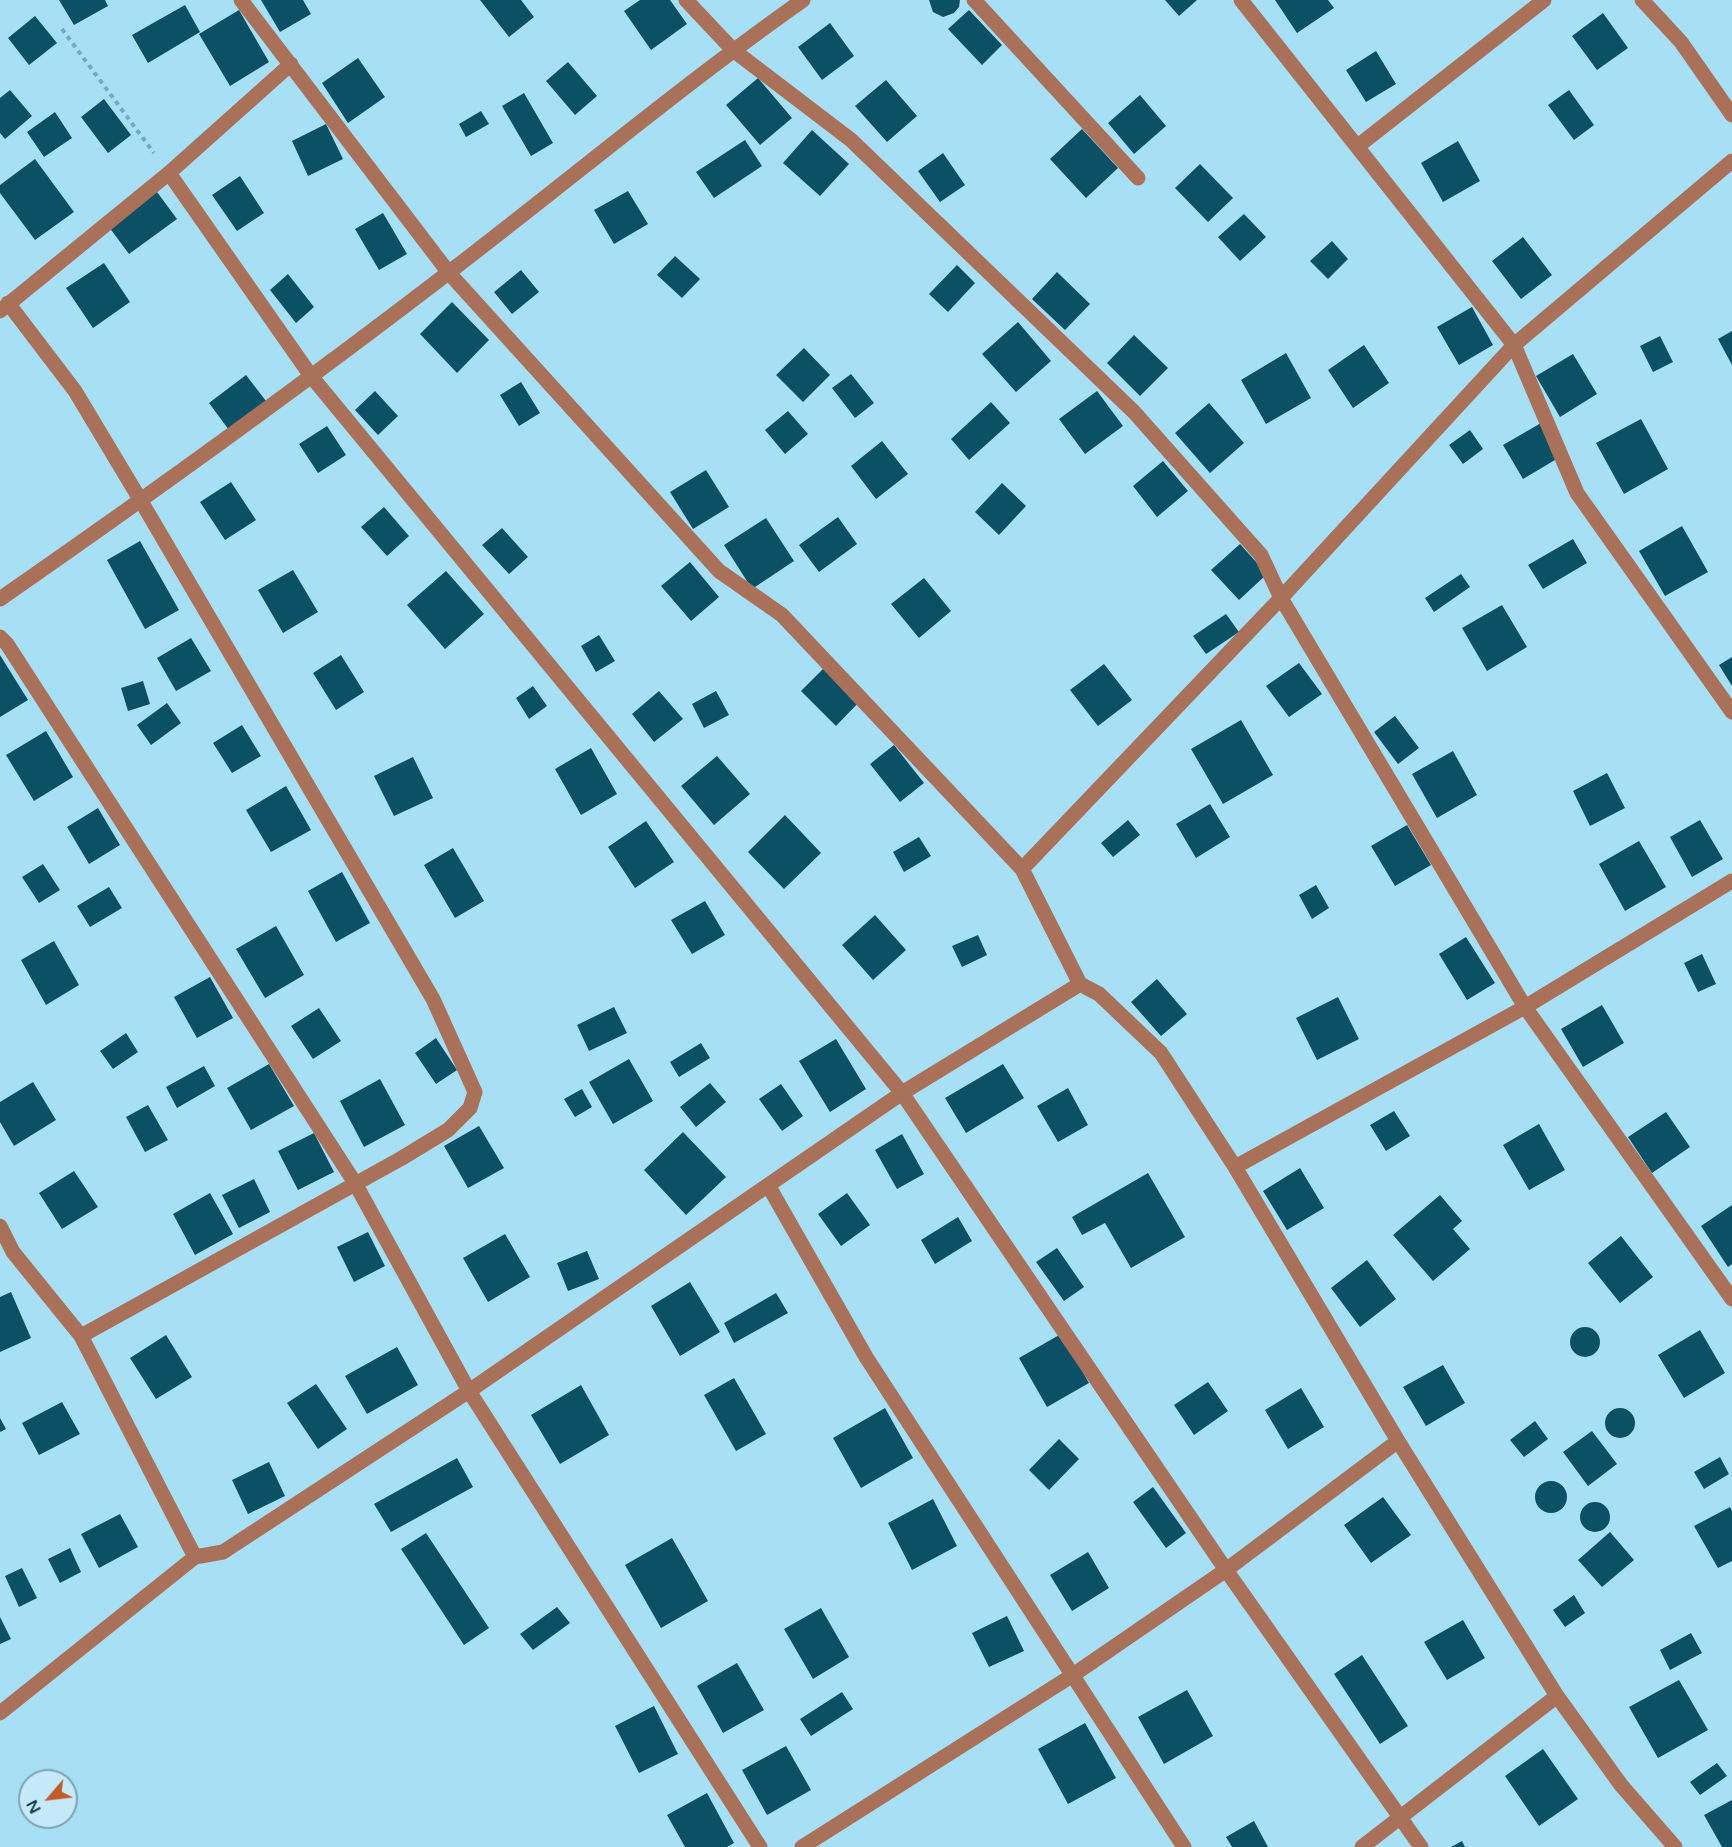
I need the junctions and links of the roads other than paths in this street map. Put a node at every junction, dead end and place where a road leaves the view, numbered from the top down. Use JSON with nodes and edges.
{"nodes":[{"id":1,"x":241,"y":0,"type":"edge"},
{"id":2,"x":686,"y":0,"type":"edge"},
{"id":3,"x":803,"y":0,"type":"edge"},
{"id":4,"x":974,"y":0,"type":"edge"},
{"id":5,"x":1241,"y":0,"type":"edge"},
{"id":6,"x":1544,"y":0,"type":"edge"},
{"id":7,"x":1642,"y":0,"type":"edge"},
{"id":8,"x":733,"y":50,"type":"junction"},
{"id":9,"x":291,"y":64,"type":"junction"},
{"id":10,"x":1732,"y":115,"type":"edge"},
{"id":11,"x":1358,"y":146,"type":"junction"},
{"id":12,"x":1732,"y":161,"type":"edge"},
{"id":13,"x":169,"y":173,"type":"junction"},
{"id":14,"x":1138,"y":178,"type":"dead end"},
{"id":15,"x":449,"y":273,"type":"junction"},
{"id":16,"x":4,"y":307,"type":"edge"},
{"id":17,"x":1514,"y":345,"type":"junction"},
{"id":18,"x":311,"y":376,"type":"junction"},
{"id":19,"x":141,"y":501,"type":"junction"},
{"id":20,"x":1281,"y":598,"type":"junction"},
{"id":21,"x":0,"y":600,"type":"edge"},
{"id":22,"x":0,"y":637,"type":"edge"},
{"id":23,"x":1732,"y":712,"type":"edge"},
{"id":24,"x":1022,"y":869,"type":"junction"},
{"id":25,"x":1732,"y":881,"type":"edge"},
{"id":26,"x":1080,"y":984,"type":"junction"},
{"id":27,"x":1525,"y":1006,"type":"junction"},
{"id":28,"x":902,"y":1093,"type":"junction"},
{"id":29,"x":1235,"y":1167,"type":"junction"},
{"id":30,"x":355,"y":1183,"type":"junction"},
{"id":31,"x":768,"y":1185,"type":"junction"},
{"id":32,"x":0,"y":1226,"type":"edge"},
{"id":33,"x":7,"y":1255,"type":"edge"},
{"id":34,"x":1732,"y":1299,"type":"edge"},
{"id":35,"x":81,"y":1335,"type":"junction"},
{"id":36,"x":469,"y":1391,"type":"junction"},
{"id":37,"x":1398,"y":1441,"type":"junction"},
{"id":38,"x":195,"y":1557,"type":"junction"},
{"id":39,"x":1226,"y":1570,"type":"junction"},
{"id":40,"x":1073,"y":1675,"type":"junction"},
{"id":41,"x":1557,"y":1696,"type":"junction"},
{"id":42,"x":0,"y":1713,"type":"edge"},
{"id":43,"x":1401,"y":1817,"type":"junction"},
{"id":44,"x":760,"y":1847,"type":"edge"},
{"id":45,"x":802,"y":1847,"type":"edge"},
{"id":46,"x":1184,"y":1847,"type":"edge"},
{"id":47,"x":1362,"y":1847,"type":"edge"},
{"id":48,"x":1421,"y":1847,"type":"edge"},
{"id":49,"x":1675,"y":1847,"type":"edge"}],
"edges":[{"from":1,"to":9,"type":"street"},
{"from":2,"to":8,"type":"street"},
{"from":3,"to":8,"type":"street"},
{"from":4,"to":14,"type":"street"},
{"from":5,"to":11,"type":"street"},
{"from":6,"to":11,"type":"street"},
{"from":7,"to":10,"type":"street"},
{"from":8,"to":15,"type":"street"},
{"from":8,"to":20,"type":"street"},
{"from":9,"to":13,"type":"street"},
{"from":9,"to":15,"type":"street"},
{"from":11,"to":17,"type":"street"},
{"from":12,"to":17,"type":"street"},
{"from":13,"to":16,"type":"street"},
{"from":13,"to":18,"type":"street"},
{"from":15,"to":18,"type":"street"},
{"from":15,"to":24,"type":"street"},
{"from":16,"to":19,"type":"street"},
{"from":17,"to":20,"type":"street"},
{"from":17,"to":23,"type":"street"},
{"from":18,"to":19,"type":"street"},
{"from":18,"to":28,"type":"street"},
{"from":19,"to":21,"type":"street"},
{"from":19,"to":30,"type":"street"},
{"from":20,"to":24,"type":"street"},
{"from":20,"to":27,"type":"street"},
{"from":22,"to":30,"type":"street"},
{"from":24,"to":26,"type":"street"},
{"from":25,"to":27,"type":"street"},
{"from":26,"to":28,"type":"street"},
{"from":26,"to":29,"type":"street"},
{"from":27,"to":29,"type":"street"},
{"from":27,"to":34,"type":"street"},
{"from":28,"to":31,"type":"street"},
{"from":28,"to":39,"type":"street"},
{"from":29,"to":37,"type":"street"},
{"from":30,"to":35,"type":"street"},
{"from":30,"to":36,"type":"street"},
{"from":31,"to":36,"type":"street"},
{"from":31,"to":40,"type":"street"},
{"from":32,"to":33,"type":"street"},
{"from":33,"to":35,"type":"street"},
{"from":35,"to":38,"type":"street"},
{"from":36,"to":38,"type":"street"},
{"from":36,"to":44,"type":"street"},
{"from":37,"to":39,"type":"street"},
{"from":37,"to":41,"type":"street"},
{"from":38,"to":42,"type":"street"},
{"from":39,"to":40,"type":"street"},
{"from":39,"to":43,"type":"street"},
{"from":40,"to":45,"type":"street"},
{"from":40,"to":46,"type":"street"},
{"from":41,"to":43,"type":"street"},
{"from":41,"to":49,"type":"street"},
{"from":43,"to":47,"type":"street"},
{"from":43,"to":48,"type":"street"}]}
